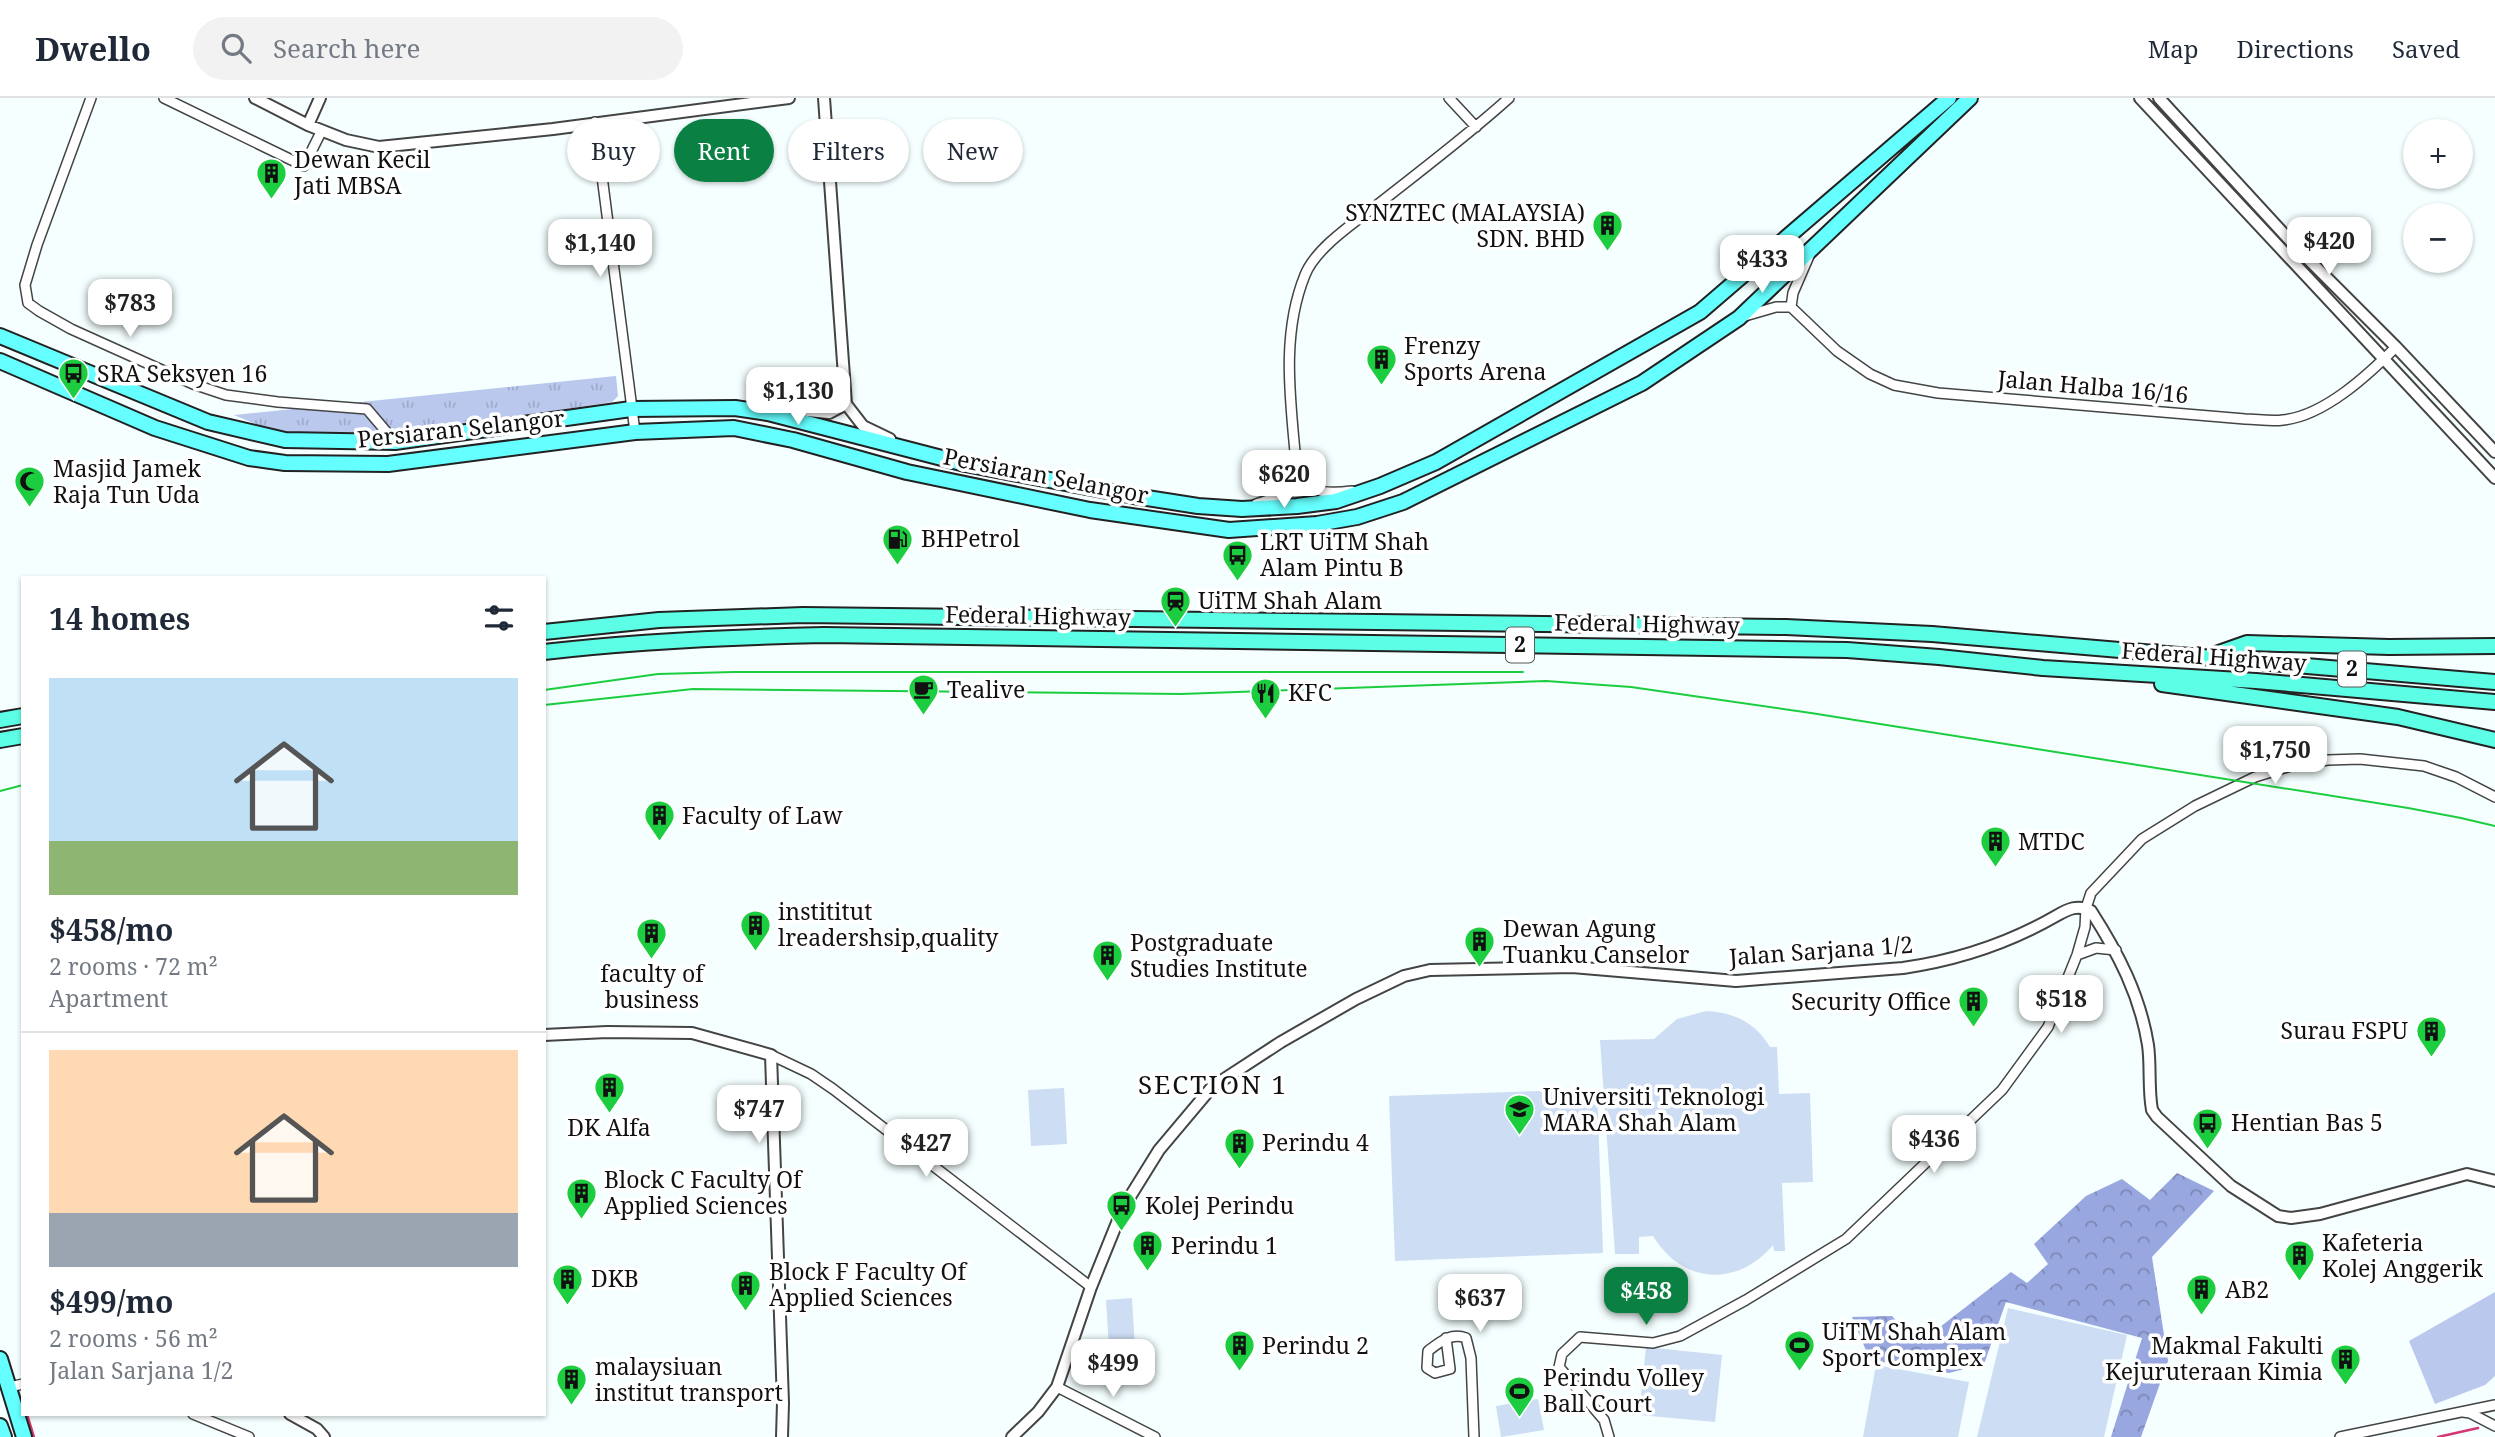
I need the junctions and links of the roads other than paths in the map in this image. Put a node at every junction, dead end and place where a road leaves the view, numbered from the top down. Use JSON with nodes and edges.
{"nodes":[{"id":1,"x":91,"y":98,"type":"edge"},
{"id":2,"x":164,"y":98,"type":"edge"},
{"id":3,"x":255,"y":98,"type":"edge"},
{"id":4,"x":320,"y":98,"type":"edge"},
{"id":5,"x":789,"y":98,"type":"edge"},
{"id":6,"x":824,"y":98,"type":"edge"},
{"id":7,"x":1449,"y":98,"type":"edge"},
{"id":8,"x":1509,"y":98,"type":"edge"},
{"id":9,"x":1949,"y":98,"type":"edge"},
{"id":10,"x":1970,"y":98,"type":"edge"},
{"id":11,"x":2140,"y":98,"type":"edge"},
{"id":12,"x":2159,"y":98,"type":"edge"},
{"id":13,"x":620,"y":119,"type":"edge"},
{"id":14,"x":308,"y":125,"type":"junction"},
{"id":15,"x":567,"y":126,"type":"edge"},
{"id":16,"x":1476,"y":127,"type":"junction"},
{"id":17,"x":322,"y":130,"type":"junction"},
{"id":18,"x":603,"y":182,"type":"edge"},
{"id":19,"x":1812,"y":250,"type":"junction"},
{"id":20,"x":1791,"y":307,"type":"junction"},
{"id":21,"x":1740,"y":318,"type":"junction"},
{"id":22,"x":0,"y":336,"type":"edge"},
{"id":23,"x":2396,"y":346,"type":"junction"},
{"id":24,"x":2384,"y":359,"type":"junction"},
{"id":25,"x":0,"y":361,"type":"edge"},
{"id":26,"x":846,"y":404,"type":"junction"},
{"id":27,"x":735,"y":408,"type":"junction"},
{"id":28,"x":631,"y":409,"type":"junction"},
{"id":29,"x":635,"y":432,"type":"junction"},
{"id":30,"x":395,"y":442,"type":"junction"},
{"id":31,"x":2495,"y":452,"type":"edge"},
{"id":32,"x":922,"y":453,"type":"junction"},
{"id":33,"x":1297,"y":475,"type":"junction"},
{"id":34,"x":2495,"y":478,"type":"edge"},
{"id":35,"x":1380,"y":486,"type":"junction"},
{"id":36,"x":1242,"y":509,"type":"junction"},
{"id":37,"x":546,"y":632,"type":"edge"},
{"id":38,"x":2495,"y":646,"type":"edge"},
{"id":39,"x":546,"y":652,"type":"edge"},
{"id":40,"x":2208,"y":656,"type":"junction"},
{"id":41,"x":2043,"y":668,"type":"junction"},
{"id":42,"x":2495,"y":682,"type":"edge"},
{"id":43,"x":2495,"y":702,"type":"edge"},
{"id":44,"x":21,"y":716,"type":"edge"},
{"id":45,"x":0,"y":720,"type":"edge"},
{"id":46,"x":21,"y":736,"type":"edge"},
{"id":47,"x":0,"y":740,"type":"edge"},
{"id":48,"x":2495,"y":740,"type":"edge"},
{"id":49,"x":2495,"y":797,"type":"edge"},
{"id":50,"x":2086,"y":908,"type":"junction"},
{"id":51,"x":2116,"y":950,"type":"junction"},
{"id":52,"x":2077,"y":956,"type":"junction"},
{"id":53,"x":546,"y":1035,"type":"edge"},
{"id":54,"x":771,"y":1055,"type":"junction"},
{"id":55,"x":2495,"y":1181,"type":"edge"},
{"id":56,"x":1091,"y":1287,"type":"junction"},
{"id":57,"x":1446,"y":1338,"type":"dead end"},
{"id":58,"x":0,"y":1359,"type":"edge"},
{"id":59,"x":16,"y":1386,"type":"edge"},
{"id":60,"x":1056,"y":1387,"type":"junction"},
{"id":61,"x":2495,"y":1405,"type":"edge"},
{"id":62,"x":2458,"y":1412,"type":"junction"},
{"id":63,"x":197,"y":1416,"type":"edge"},
{"id":64,"x":294,"y":1416,"type":"edge"},
{"id":65,"x":0,"y":1426,"type":"edge"},
{"id":66,"x":2495,"y":1426,"type":"edge"},
{"id":67,"x":234,"y":1433,"type":"edge"},
{"id":68,"x":4,"y":1437,"type":"edge"},
{"id":69,"x":24,"y":1437,"type":"edge"},
{"id":70,"x":249,"y":1437,"type":"edge"},
{"id":71,"x":324,"y":1437,"type":"edge"},
{"id":72,"x":782,"y":1437,"type":"edge"},
{"id":73,"x":1012,"y":1437,"type":"edge"},
{"id":74,"x":1155,"y":1437,"type":"edge"},
{"id":75,"x":1474,"y":1437,"type":"edge"},
{"id":76,"x":1609,"y":1437,"type":"edge"},
{"id":77,"x":2340,"y":1437,"type":"edge"}],
"edges":[{"from":1,"to":30,"type":"street"},
{"from":2,"to":17,"type":"street"},
{"from":3,"to":14,"type":"street"},
{"from":4,"to":14,"type":"street"},
{"from":5,"to":13,"type":"street"},
{"from":6,"to":26,"type":"street"},
{"from":7,"to":16,"type":"street"},
{"from":8,"to":16,"type":"street"},
{"from":9,"to":35,"type":"main road","name":"Persiaran Selangor"},
{"from":10,"to":19,"type":"main road","name":"Persiaran Selangor"},
{"from":11,"to":24,"type":"street"},
{"from":12,"to":23,"type":"street"},
{"from":14,"to":17,"type":"street"},
{"from":15,"to":17,"type":"street"},
{"from":16,"to":33,"type":"street"},
{"from":18,"to":28,"type":"street"},
{"from":19,"to":20,"type":"street"},
{"from":19,"to":21,"type":"main road","name":"Persiaran Selangor"},
{"from":20,"to":21,"type":"street"},
{"from":20,"to":24,"type":"street","name":"Jalan Halba 16/16"},
{"from":21,"to":29,"type":"main road","name":"Persiaran Selangor"},
{"from":22,"to":30,"type":"main road","name":"Persiaran Selangor"},
{"from":23,"to":24,"type":"street","name":"Jalan Halba 16/16"},
{"from":23,"to":31,"type":"street"},
{"from":24,"to":34,"type":"street"},
{"from":25,"to":29,"type":"main road","name":"Persiaran Selangor"},
{"from":26,"to":27,"type":"street"},
{"from":26,"to":32,"type":"street"},
{"from":27,"to":28,"type":"main road","name":"Persiaran Selangor"},
{"from":27,"to":32,"type":"main road","name":"Persiaran Selangor"},
{"from":28,"to":29,"type":"street"},
{"from":28,"to":30,"type":"main road","name":"Persiaran Selangor"},
{"from":32,"to":36,"type":"main road","name":"Persiaran Selangor"},
{"from":33,"to":35,"type":"street"},
{"from":33,"to":36,"type":"street"},
{"from":35,"to":36,"type":"main road","name":"Persiaran Selangor"},
{"from":37,"to":40,"type":"highway","name":"Federal Highway","number":"2"},
{"from":38,"to":40,"type":"highway"},
{"from":39,"to":41,"type":"highway","name":"Federal Highway","number":"2"},
{"from":40,"to":42,"type":"highway","name":"Federal Highway","number":"2"},
{"from":41,"to":43,"type":"highway","name":"Federal Highway","number":"2"},
{"from":41,"to":48,"type":"highway"},
{"from":44,"to":45,"type":"highway"},
{"from":46,"to":47,"type":"highway"},
{"from":49,"to":50,"type":"street"},
{"from":50,"to":51,"type":"street"},
{"from":50,"to":52,"type":"street"},
{"from":50,"to":56,"type":"street","name":"Jalan Sarjana 1/2"},
{"from":51,"to":52,"type":"street"},
{"from":51,"to":55,"type":"street"},
{"from":52,"to":76,"type":"street"},
{"from":53,"to":54,"type":"street"},
{"from":54,"to":56,"type":"street"},
{"from":54,"to":72,"type":"street"},
{"from":56,"to":60,"type":"street","name":"Jalan Sarjana 1/2"},
{"from":57,"to":75,"type":"street"},
{"from":58,"to":59,"type":"main road"},
{"from":59,"to":69,"type":"main road"},
{"from":60,"to":73,"type":"street","name":"Jalan Sarjana 1/2"},
{"from":60,"to":74,"type":"street"},
{"from":61,"to":62,"type":"street"},
{"from":62,"to":66,"type":"street"},
{"from":62,"to":77,"type":"street"},
{"from":63,"to":67,"type":"street"},
{"from":64,"to":71,"type":"street"},
{"from":65,"to":68,"type":"main road"},
{"from":67,"to":70,"type":"street"}]}
